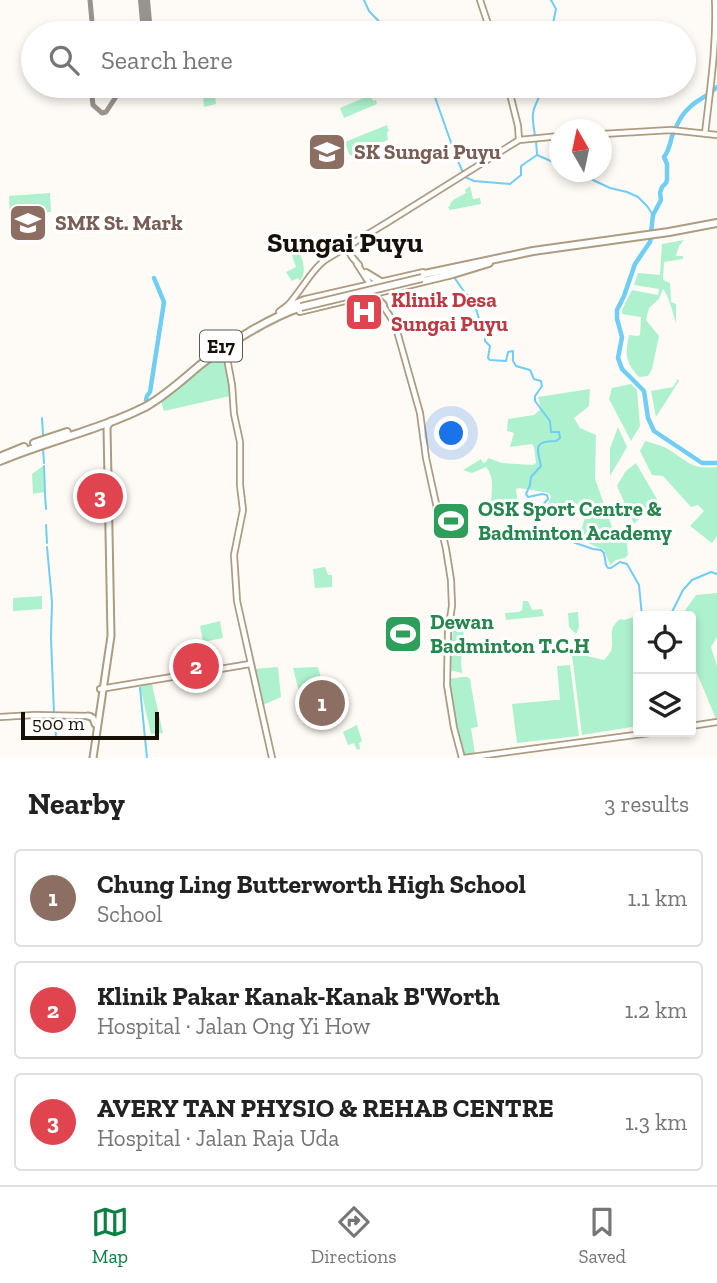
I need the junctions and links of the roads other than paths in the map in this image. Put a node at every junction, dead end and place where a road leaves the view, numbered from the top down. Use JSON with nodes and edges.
{"nodes":[{"id":1,"x":480,"y":0,"type":"edge"},
{"id":2,"x":715,"y":0,"type":"edge"},
{"id":3,"x":487,"y":21,"type":"edge"},
{"id":4,"x":511,"y":98,"type":"edge"},
{"id":5,"x":706,"y":125,"type":"junction"},
{"id":6,"x":693,"y":132,"type":"junction"},
{"id":7,"x":612,"y":133,"type":"edge"},
{"id":8,"x":705,"y":134,"type":"junction"},
{"id":9,"x":716,"y":135,"type":"edge"},
{"id":10,"x":519,"y":136,"type":"junction"},
{"id":11,"x":549,"y":137,"type":"edge"},
{"id":12,"x":717,"y":225,"type":"edge"},
{"id":13,"x":346,"y":247,"type":"junction"},
{"id":14,"x":491,"y":261,"type":"junction"},
{"id":15,"x":364,"y":274,"type":"junction"},
{"id":16,"x":386,"y":281,"type":"junction"},
{"id":17,"x":372,"y":284,"type":"junction"},
{"id":18,"x":357,"y":288,"type":"junction"},
{"id":19,"x":391,"y":289,"type":"junction"},
{"id":20,"x":299,"y":293,"type":"junction"},
{"id":21,"x":377,"y":293,"type":"junction"},
{"id":22,"x":364,"y":296,"type":"junction"},
{"id":23,"x":383,"y":303,"type":"junction"},
{"id":24,"x":302,"y":304,"type":"junction"},
{"id":25,"x":287,"y":307,"type":"junction"},
{"id":26,"x":280,"y":312,"type":"junction"},
{"id":27,"x":271,"y":320,"type":"junction"},
{"id":28,"x":224,"y":351,"type":"junction"},
{"id":29,"x":111,"y":421,"type":"junction"},
{"id":30,"x":102,"y":424,"type":"junction"},
{"id":31,"x":0,"y":460,"type":"edge"},
{"id":32,"x":110,"y":621,"type":"junction"},
{"id":33,"x":250,"y":664,"type":"junction"},
{"id":34,"x":240,"y":666,"type":"junction"},
{"id":35,"x":254,"y":676,"type":"junction"},
{"id":36,"x":104,"y":691,"type":"junction"},
{"id":37,"x":88,"y":716,"type":"junction"},
{"id":38,"x":98,"y":716,"type":"junction"},
{"id":39,"x":0,"y":717,"type":"edge"},
{"id":40,"x":717,"y":722,"type":"edge"},
{"id":41,"x":95,"y":724,"type":"junction"},
{"id":42,"x":696,"y":725,"type":"edge"},
{"id":43,"x":633,"y":735,"type":"edge"},
{"id":44,"x":460,"y":750,"type":"junction"},
{"id":45,"x":471,"y":757,"type":"edge"},
{"id":46,"x":92,"y":758,"type":"edge"},
{"id":47,"x":272,"y":758,"type":"edge"},
{"id":48,"x":463,"y":758,"type":"edge"}],
"edges":[{"from":1,"to":3,"type":"main road"},
{"from":2,"to":5,"type":"main road"},
{"from":4,"to":10,"type":"main road"},
{"from":5,"to":6,"type":"main road"},
{"from":5,"to":8,"type":"main road"},
{"from":5,"to":9,"type":"main road"},
{"from":6,"to":7,"type":"main road"},
{"from":6,"to":8,"type":"main road"},
{"from":8,"to":9,"type":"main road"},
{"from":10,"to":11,"type":"main road"},
{"from":10,"to":13,"type":"main road"},
{"from":12,"to":14,"type":"highway","number":"E17"},
{"from":13,"to":15,"type":"main road"},
{"from":13,"to":20,"type":"main road"},
{"from":14,"to":16,"type":"highway"},
{"from":14,"to":19,"type":"highway"},
{"from":14,"to":24,"type":"highway","number":"E17","bridge":true},
{"from":15,"to":16,"type":"highway"},
{"from":15,"to":17,"type":"main road"},
{"from":15,"to":18,"type":"highway"},
{"from":16,"to":17,"type":"highway"},
{"from":16,"to":19,"type":"highway"},
{"from":17,"to":18,"type":"highway"},
{"from":17,"to":21,"type":"main road"},
{"from":18,"to":22,"type":"highway"},
{"from":18,"to":24,"type":"highway"},
{"from":19,"to":21,"type":"highway"},
{"from":19,"to":23,"type":"highway"},
{"from":20,"to":24,"type":"highway"},
{"from":20,"to":25,"type":"main road"},
{"from":21,"to":22,"type":"highway"},
{"from":21,"to":23,"type":"main road"},
{"from":22,"to":23,"type":"highway"},
{"from":22,"to":27,"type":"highway"},
{"from":23,"to":44,"type":"main road"},
{"from":24,"to":25,"type":"highway"},
{"from":24,"to":26,"type":"highway","number":"E17"},
{"from":24,"to":27,"type":"highway","number":"E17"},
{"from":25,"to":26,"type":"highway"},
{"from":26,"to":31,"type":"highway","number":"E17"},
{"from":27,"to":28,"type":"highway","number":"E17"},
{"from":28,"to":29,"type":"highway","number":"E17"},
{"from":28,"to":33,"type":"main road"},
{"from":29,"to":30,"type":"highway","number":"E17"},
{"from":29,"to":32,"type":"main road"},
{"from":30,"to":31,"type":"highway","number":"E17"},
{"from":30,"to":32,"type":"main road"},
{"from":32,"to":36,"type":"main road"},
{"from":32,"to":36,"type":"main road"},
{"from":33,"to":34,"type":"main road"},
{"from":33,"to":35,"type":"main road"},
{"from":34,"to":35,"type":"main road"},
{"from":34,"to":36,"type":"main road"},
{"from":35,"to":47,"type":"main road"},
{"from":36,"to":38,"type":"main road"},
{"from":37,"to":38,"type":"main road"},
{"from":37,"to":39,"type":"main road"},
{"from":37,"to":41,"type":"main road"},
{"from":38,"to":41,"type":"main road"},
{"from":38,"to":46,"type":"main road"},
{"from":40,"to":42,"type":"main road"},
{"from":41,"to":46,"type":"main road"},
{"from":43,"to":45,"type":"main road"},
{"from":44,"to":45,"type":"main road"},
{"from":44,"to":48,"type":"main road"},
{"from":45,"to":48,"type":"main road"}]}
